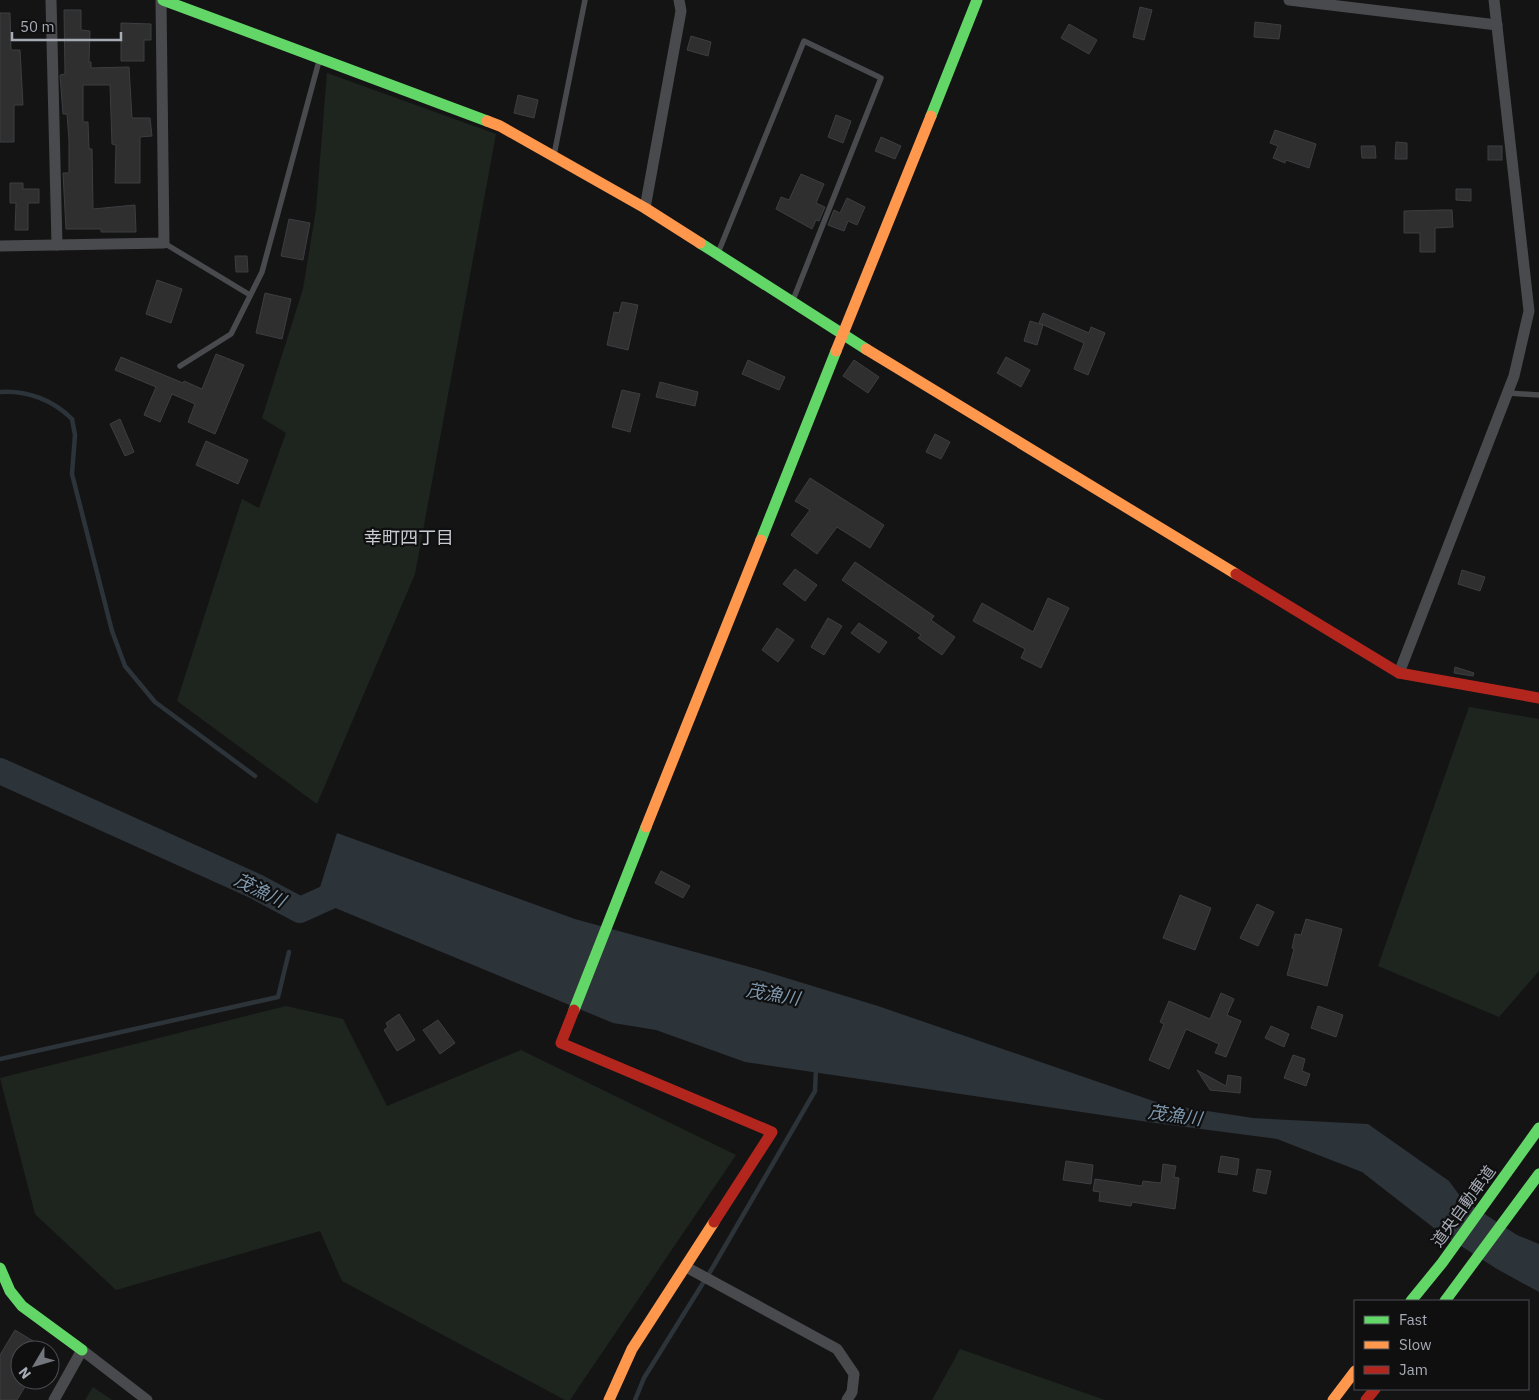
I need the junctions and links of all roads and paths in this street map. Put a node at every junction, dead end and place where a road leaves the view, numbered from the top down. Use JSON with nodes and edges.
{"nodes":[{"id":1,"x":51,"y":0,"type":"edge"},
{"id":2,"x":162,"y":0,"type":"edge"},
{"id":3,"x":584,"y":0,"type":"edge"},
{"id":4,"x":679,"y":0,"type":"edge"},
{"id":5,"x":977,"y":0,"type":"edge"},
{"id":6,"x":1288,"y":0,"type":"edge"},
{"id":7,"x":1494,"y":0,"type":"edge"},
{"id":8,"x":1497,"y":25,"type":"junction"},
{"id":9,"x":319,"y":59,"type":"junction"},
{"id":10,"x":554,"y":157,"type":"junction"},
{"id":11,"x":645,"y":208,"type":"junction"},
{"id":12,"x":164,"y":243,"type":"junction"},
{"id":13,"x":57,"y":245,"type":"junction"},
{"id":14,"x":0,"y":246,"type":"edge"},
{"id":15,"x":718,"y":255,"type":"junction"},
{"id":16,"x":250,"y":296,"type":"junction"},
{"id":17,"x":792,"y":302,"type":"junction"},
{"id":18,"x":843,"y":335,"type":"junction"},
{"id":19,"x":180,"y":366,"type":"dead end"},
{"id":20,"x":1508,"y":393,"type":"junction"},
{"id":21,"x":1539,"y":394,"type":"edge"},
{"id":22,"x":1400,"y":673,"type":"junction"},
{"id":23,"x":1539,"y":698,"type":"edge"},
{"id":24,"x":1539,"y":1128,"type":"edge"},
{"id":25,"x":1539,"y":1174,"type":"edge"},
{"id":26,"x":686,"y":1267,"type":"junction"},
{"id":27,"x":0,"y":1268,"type":"edge"},
{"id":28,"x":1412,"y":1300,"type":"edge"},
{"id":29,"x":1446,"y":1300,"type":"edge"},
{"id":30,"x":82,"y":1350,"type":"junction"},
{"id":31,"x":1354,"y":1372,"type":"edge"},
{"id":32,"x":1374,"y":1390,"type":"edge"},
{"id":33,"x":54,"y":1400,"type":"edge"},
{"id":34,"x":147,"y":1400,"type":"edge"},
{"id":35,"x":609,"y":1400,"type":"edge"},
{"id":36,"x":848,"y":1400,"type":"edge"},
{"id":37,"x":1333,"y":1400,"type":"edge"},
{"id":38,"x":1366,"y":1400,"type":"edge"}],
"edges":[{"from":1,"to":13,"type":"street"},
{"from":2,"to":9,"type":"main road"},
{"from":2,"to":12,"type":"street"},
{"from":3,"to":10,"type":"lane"},
{"from":4,"to":11,"type":"street"},
{"from":5,"to":18,"type":"main road"},
{"from":6,"to":8,"type":"street"},
{"from":7,"to":8,"type":"street"},
{"from":8,"to":20,"type":"street"},
{"from":9,"to":10,"type":"main road"},
{"from":9,"to":16,"type":"lane"},
{"from":10,"to":11,"type":"main road"},
{"from":11,"to":15,"type":"main road"},
{"from":12,"to":13,"type":"street"},
{"from":12,"to":16,"type":"lane"},
{"from":13,"to":14,"type":"street"},
{"from":15,"to":17,"type":"main road"},
{"from":15,"to":17,"type":"lane"},
{"from":16,"to":19,"type":"lane"},
{"from":17,"to":18,"type":"main road"},
{"from":18,"to":22,"type":"main road"},
{"from":18,"to":26,"type":"main road"},
{"from":20,"to":21,"type":"lane"},
{"from":20,"to":22,"type":"street"},
{"from":22,"to":23,"type":"main road"},
{"from":24,"to":28,"type":"main road","name":"道央自動車道"},
{"from":25,"to":29,"type":"main road"},
{"from":26,"to":35,"type":"main road"},
{"from":26,"to":36,"type":"street"},
{"from":27,"to":30,"type":"main road"},
{"from":30,"to":33,"type":"street"},
{"from":30,"to":34,"type":"street"},
{"from":31,"to":37,"type":"main road"},
{"from":32,"to":38,"type":"main road"}]}
